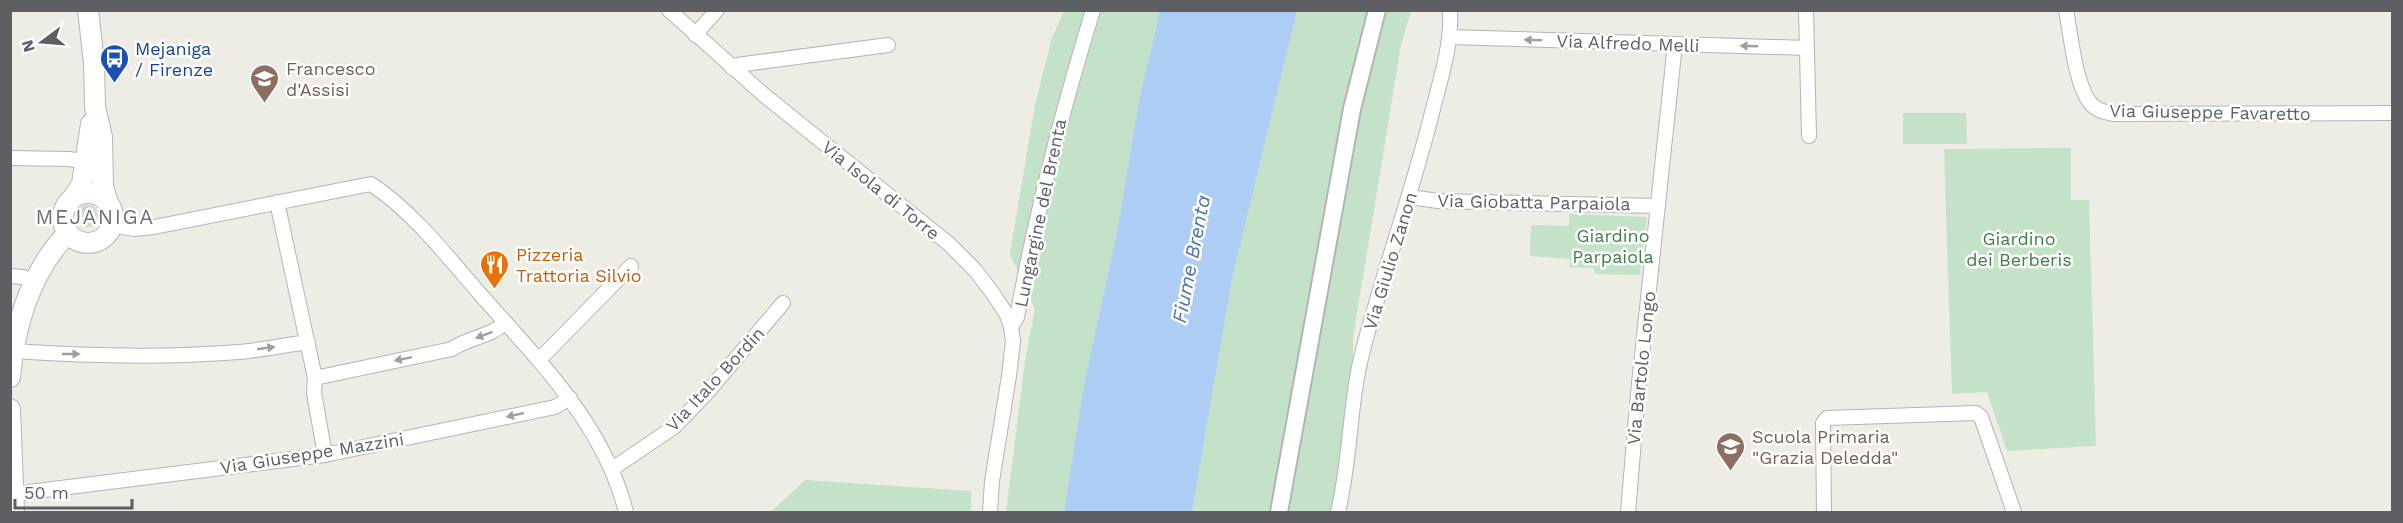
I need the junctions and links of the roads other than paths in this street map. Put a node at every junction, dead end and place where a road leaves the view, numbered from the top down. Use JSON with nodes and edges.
{"nodes":[{"id":1,"x":88,"y":10,"type":"edge"},
{"id":2,"x":669,"y":10,"type":"edge"},
{"id":3,"x":717,"y":10,"type":"edge"},
{"id":4,"x":1093,"y":10,"type":"edge"},
{"id":5,"x":1377,"y":10,"type":"edge"},
{"id":6,"x":1450,"y":10,"type":"edge"},
{"id":7,"x":1806,"y":10,"type":"edge"},
{"id":8,"x":2066,"y":10,"type":"edge"},
{"id":9,"x":695,"y":35,"type":"junction"},
{"id":10,"x":1450,"y":37,"type":"junction"},
{"id":11,"x":1675,"y":44,"type":"junction"},
{"id":12,"x":888,"y":45,"type":"dead end"},
{"id":13,"x":1807,"y":48,"type":"junction"},
{"id":14,"x":732,"y":68,"type":"junction"},
{"id":15,"x":95,"y":107,"type":"junction"},
{"id":16,"x":2392,"y":112,"type":"edge"},
{"id":17,"x":1809,"y":136,"type":"dead end"},
{"id":18,"x":10,"y":158,"type":"edge"},
{"id":19,"x":87,"y":162,"type":"junction"},
{"id":20,"x":74,"y":196,"type":"junction"},
{"id":21,"x":1410,"y":197,"type":"junction"},
{"id":22,"x":106,"y":200,"type":"junction"},
{"id":23,"x":277,"y":202,"type":"junction"},
{"id":24,"x":1658,"y":206,"type":"junction"},
{"id":25,"x":112,"y":225,"type":"junction"},
{"id":26,"x":68,"y":233,"type":"junction"},
{"id":27,"x":631,"y":266,"type":"dead end"},
{"id":28,"x":10,"y":276,"type":"edge"},
{"id":29,"x":33,"y":282,"type":"junction"},
{"id":30,"x":783,"y":303,"type":"dead end"},
{"id":31,"x":506,"y":322,"type":"junction"},
{"id":32,"x":1011,"y":327,"type":"junction"},
{"id":33,"x":308,"y":342,"type":"junction"},
{"id":34,"x":13,"y":351,"type":"junction"},
{"id":35,"x":539,"y":360,"type":"junction"},
{"id":36,"x":10,"y":377,"type":"edge"},
{"id":37,"x":315,"y":378,"type":"junction"},
{"id":38,"x":570,"y":398,"type":"junction"},
{"id":39,"x":10,"y":409,"type":"edge"},
{"id":40,"x":325,"y":455,"type":"junction"},
{"id":41,"x":612,"y":469,"type":"junction"},
{"id":42,"x":13,"y":504,"type":"edge"},
{"id":43,"x":1341,"y":512,"type":"edge"},
{"id":44,"x":626,"y":513,"type":"edge"},
{"id":45,"x":990,"y":513,"type":"edge"},
{"id":46,"x":1279,"y":513,"type":"edge"},
{"id":47,"x":1628,"y":513,"type":"edge"},
{"id":48,"x":1824,"y":513,"type":"edge"},
{"id":49,"x":2013,"y":513,"type":"edge"}],
"edges":[{"from":1,"to":15,"type":"main road"},
{"from":2,"to":9,"type":"street","name":"Via Isola di Torre"},
{"from":3,"to":9,"type":"street"},
{"from":4,"to":32,"type":"street","name":"Lungargine del Brenta"},
{"from":5,"to":46,"type":"street"},
{"from":6,"to":10,"type":"street","name":"Via Giulio Zanon"},
{"from":7,"to":13,"type":"street"},
{"from":8,"to":16,"type":"street","name":"Via Giuseppe Favaretto"},
{"from":9,"to":14,"type":"street","name":"Via Isola di Torre"},
{"from":11,"to":10,"type":"street","name":"Via Alfredo Melli","one_way":true},
{"from":10,"to":21,"type":"street","name":"Via Giulio Zanon"},
{"from":13,"to":11,"type":"street","name":"Via Alfredo Melli","one_way":true},
{"from":11,"to":24,"type":"street","name":"Via Bartolo Longo"},
{"from":12,"to":14,"type":"street"},
{"from":13,"to":17,"type":"street"},
{"from":14,"to":32,"type":"street","name":"Via Isola di Torre"},
{"from":15,"to":19,"type":"main road"},
{"from":15,"to":22,"type":"main road"},
{"from":18,"to":19,"type":"street"},
{"from":19,"to":20,"type":"main road"},
{"from":20,"to":22,"type":"main road"},
{"from":20,"to":26,"type":"main road"},
{"from":21,"to":24,"type":"street","name":"Via Giobatta Parpaiola"},
{"from":21,"to":43,"type":"street","name":"Via Giulio Zanon"},
{"from":22,"to":25,"type":"main road"},
{"from":23,"to":25,"type":"street"},
{"from":23,"to":31,"type":"street"},
{"from":23,"to":33,"type":"street"},
{"from":24,"to":47,"type":"street","name":"Via Bartolo Longo"},
{"from":25,"to":26,"type":"main road"},
{"from":26,"to":29,"type":"main road"},
{"from":27,"to":35,"type":"street"},
{"from":28,"to":29,"type":"street"},
{"from":29,"to":34,"type":"main road"},
{"from":30,"to":41,"type":"street","name":"Via Italo Bordin"},
{"from":31,"to":35,"type":"street"},
{"from":31,"to":37,"type":"street","one_way":true},
{"from":32,"to":45,"type":"street","name":"Lungargine del Brenta"},
{"from":34,"to":33,"type":"street","one_way":true},
{"from":33,"to":37,"type":"street"},
{"from":34,"to":36,"type":"main road"},
{"from":35,"to":38,"type":"street"},
{"from":37,"to":40,"type":"street"},
{"from":38,"to":40,"type":"street","name":"Via Giuseppe Mazzini","one_way":true},
{"from":38,"to":41,"type":"street"},
{"from":39,"to":42,"type":"main road"},
{"from":40,"to":42,"type":"street","name":"Via Giuseppe Mazzini"},
{"from":41,"to":44,"type":"street"},
{"from":48,"to":49,"type":"street"}]}
